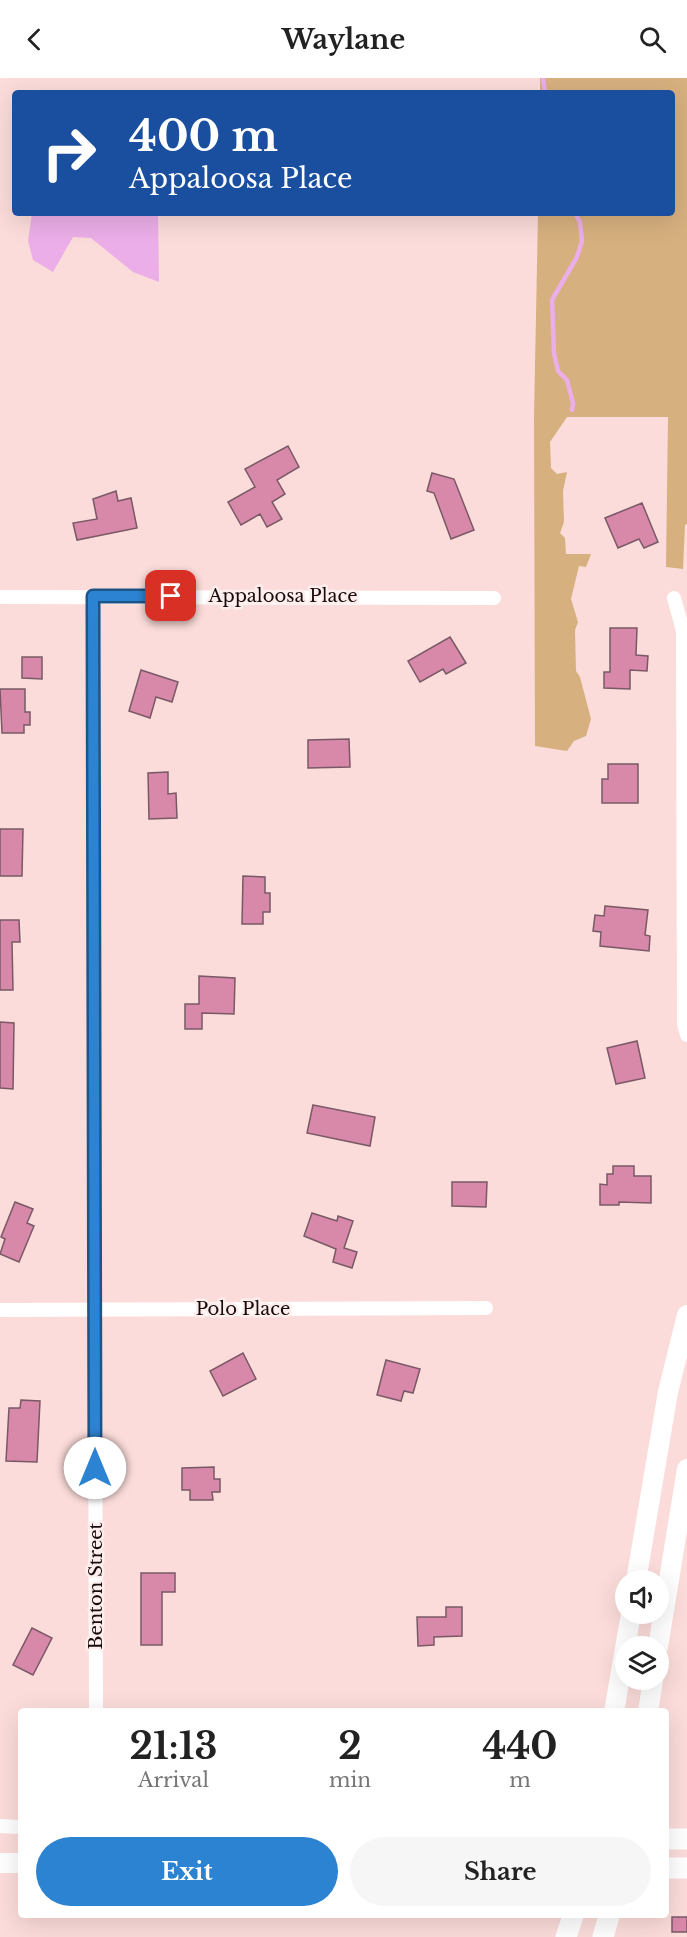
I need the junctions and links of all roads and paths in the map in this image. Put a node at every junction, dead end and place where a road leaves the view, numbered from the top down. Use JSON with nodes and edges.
{"nodes":[{"id":1,"x":93,"y":596,"type":"junction"},
{"id":2,"x":0,"y":597,"type":"edge"},
{"id":3,"x":494,"y":598,"type":"dead end"},
{"id":4,"x":674,"y":598,"type":"dead end"},
{"id":5,"x":686,"y":744,"type":"edge"},
{"id":6,"x":687,"y":1035,"type":"edge"},
{"id":7,"x":486,"y":1308,"type":"dead end"},
{"id":8,"x":0,"y":1310,"type":"edge"},
{"id":9,"x":95,"y":1310,"type":"junction"},
{"id":10,"x":687,"y":1315,"type":"edge"},
{"id":11,"x":687,"y":1469,"type":"edge"},
{"id":12,"x":638,"y":1570,"type":"edge"},
{"id":13,"x":629,"y":1624,"type":"edge"},
{"id":14,"x":660,"y":1636,"type":"edge"},
{"id":15,"x":651,"y":1690,"type":"edge"},
{"id":16,"x":96,"y":1708,"type":"edge"},
{"id":17,"x":615,"y":1708,"type":"edge"},
{"id":18,"x":649,"y":1708,"type":"edge"},
{"id":19,"x":0,"y":1826,"type":"edge"},
{"id":20,"x":18,"y":1827,"type":"edge"},
{"id":21,"x":669,"y":1839,"type":"edge"},
{"id":22,"x":687,"y":1839,"type":"edge"},
{"id":23,"x":0,"y":1863,"type":"edge"},
{"id":24,"x":18,"y":1863,"type":"edge"},
{"id":25,"x":669,"y":1868,"type":"edge"},
{"id":26,"x":687,"y":1868,"type":"edge"},
{"id":27,"x":572,"y":1918,"type":"edge"},
{"id":28,"x":608,"y":1918,"type":"edge"},
{"id":29,"x":566,"y":1937,"type":"edge"},
{"id":30,"x":603,"y":1937,"type":"edge"}],
"edges":[{"from":1,"to":2,"type":"street","name":"Appaloosa Place"},
{"from":1,"to":3,"type":"street","name":"Appaloosa Place"},
{"from":1,"to":9,"type":"street","name":"Benton Street"},
{"from":4,"to":5,"type":"street"},
{"from":5,"to":6,"type":"street"},
{"from":7,"to":9,"type":"street","name":"Polo Place"},
{"from":8,"to":9,"type":"street","name":"Polo Place"},
{"from":9,"to":16,"type":"street","name":"Benton Street"},
{"from":10,"to":12,"type":"main road"},
{"from":11,"to":14,"type":"main road"},
{"from":13,"to":17,"type":"main road"},
{"from":15,"to":18,"type":"main road"},
{"from":19,"to":20,"type":"street"},
{"from":21,"to":22,"type":"main road"},
{"from":23,"to":24,"type":"main road"},
{"from":25,"to":26,"type":"main road"},
{"from":27,"to":29,"type":"main road"},
{"from":28,"to":30,"type":"main road"}]}
